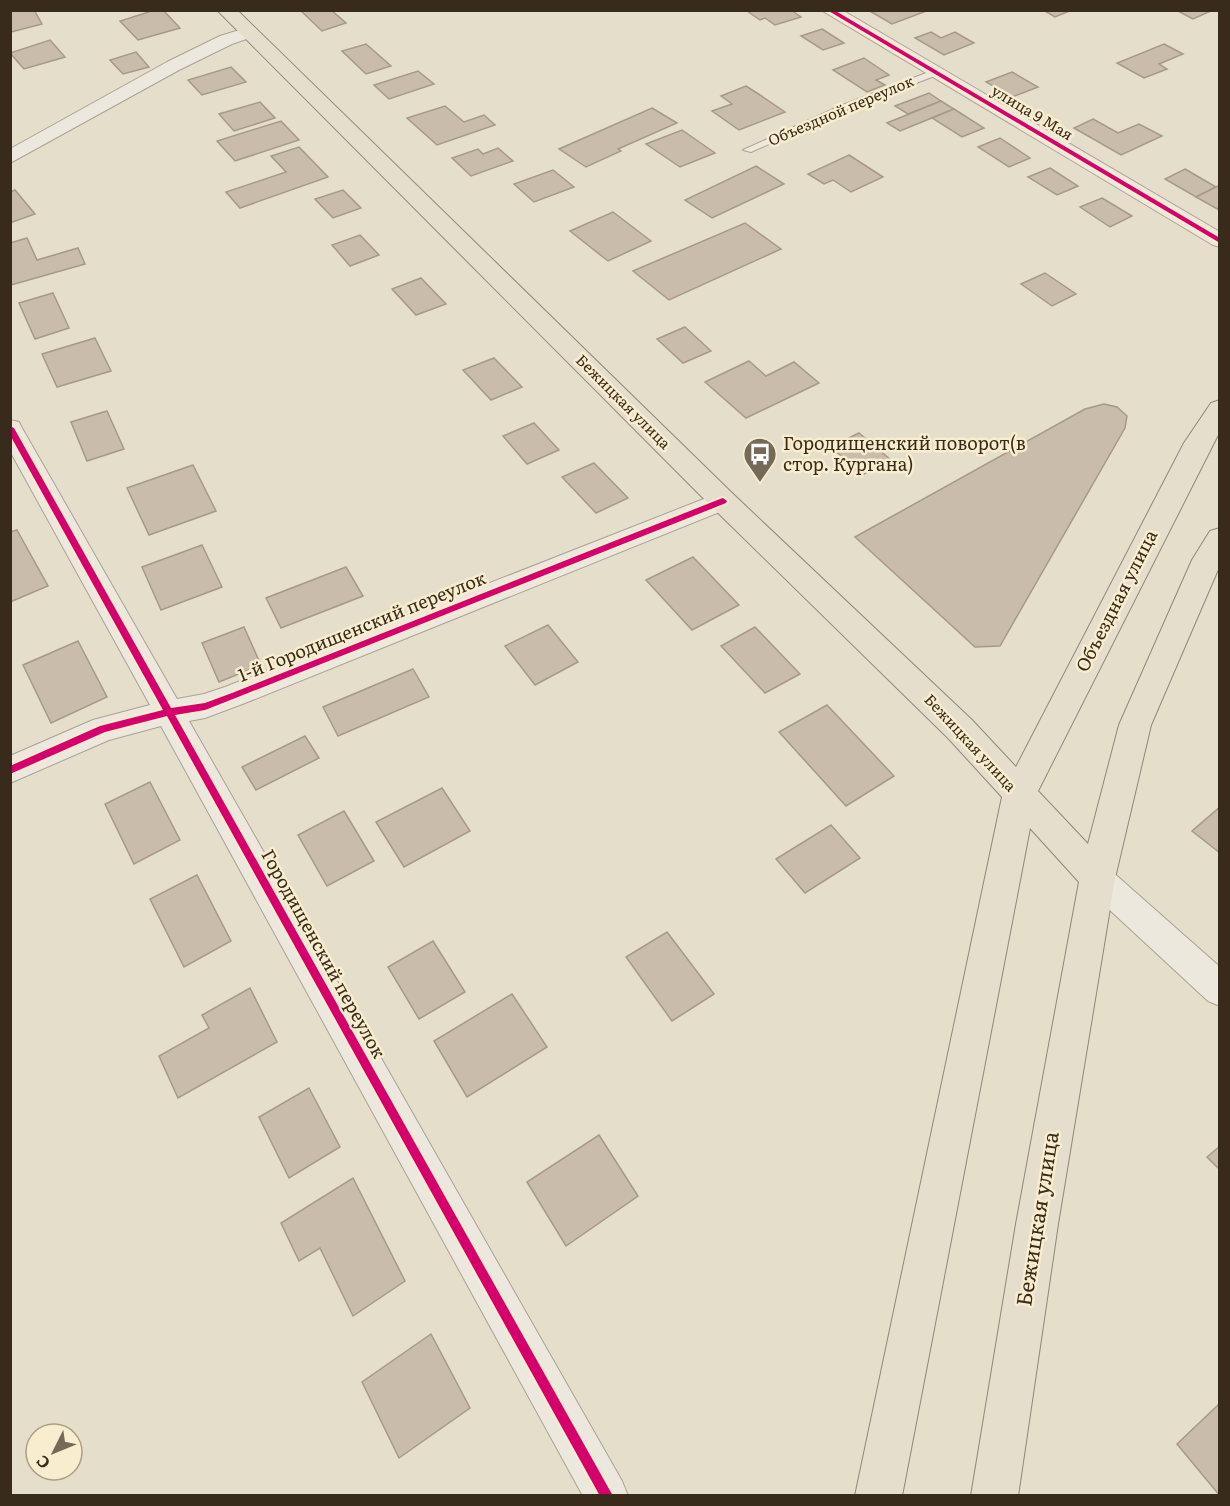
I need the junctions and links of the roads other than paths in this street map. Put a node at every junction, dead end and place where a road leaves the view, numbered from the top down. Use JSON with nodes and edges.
{"nodes":[{"id":1,"x":226,"y":10,"type":"edge"},
{"id":2,"x":828,"y":10,"type":"edge"},
{"id":3,"x":249,"y":32,"type":"junction"},
{"id":4,"x":934,"y":73,"type":"junction"},
{"id":5,"x":748,"y":150,"type":"dead end"},
{"id":6,"x":10,"y":157,"type":"edge"},
{"id":7,"x":1220,"y":241,"type":"edge"},
{"id":8,"x":1220,"y":409,"type":"edge"},
{"id":9,"x":10,"y":428,"type":"edge"},
{"id":10,"x":723,"y":501,"type":"junction"},
{"id":11,"x":1220,"y":538,"type":"edge"},
{"id":12,"x":169,"y":711,"type":"junction"},
{"id":13,"x":10,"y":770,"type":"edge"},
{"id":14,"x":1019,"y":795,"type":"junction"},
{"id":15,"x":1097,"y":878,"type":"junction"},
{"id":16,"x":1220,"y":990,"type":"edge"},
{"id":17,"x":607,"y":1496,"type":"edge"},
{"id":18,"x":878,"y":1496,"type":"edge"},
{"id":19,"x":994,"y":1496,"type":"edge"}],
"edges":[{"from":1,"to":3,"type":"main road","name":"Бежицкая улица"},
{"from":2,"to":4,"type":"street","name":"улица 9 Мая"},
{"from":3,"to":6,"type":"street"},
{"from":3,"to":10,"type":"main road","name":"Бежицкая улица"},
{"from":4,"to":5,"type":"lane","name":"Объездной переулок"},
{"from":4,"to":7,"type":"street","name":"улица 9 Мая"},
{"from":8,"to":14,"type":"main road","name":"Объездная улица"},
{"from":9,"to":12,"type":"street","name":"Городищенский переулок"},
{"from":10,"to":12,"type":"street","name":"1-й Городищенский переулок"},
{"from":10,"to":14,"type":"main road","name":"Бежицкая улица"},
{"from":11,"to":15,"type":"main road"},
{"from":12,"to":13,"type":"street","name":"1-й Городищенский переулок"},
{"from":12,"to":17,"type":"street","name":"Городищенский переулок"},
{"from":14,"to":15,"type":"main road","name":"Бежицкая улица"},
{"from":14,"to":18,"type":"main road","name":"Бежицкая улица"},
{"from":15,"to":16,"type":"street"},
{"from":15,"to":19,"type":"main road","name":"Бежицкая улица"}]}
